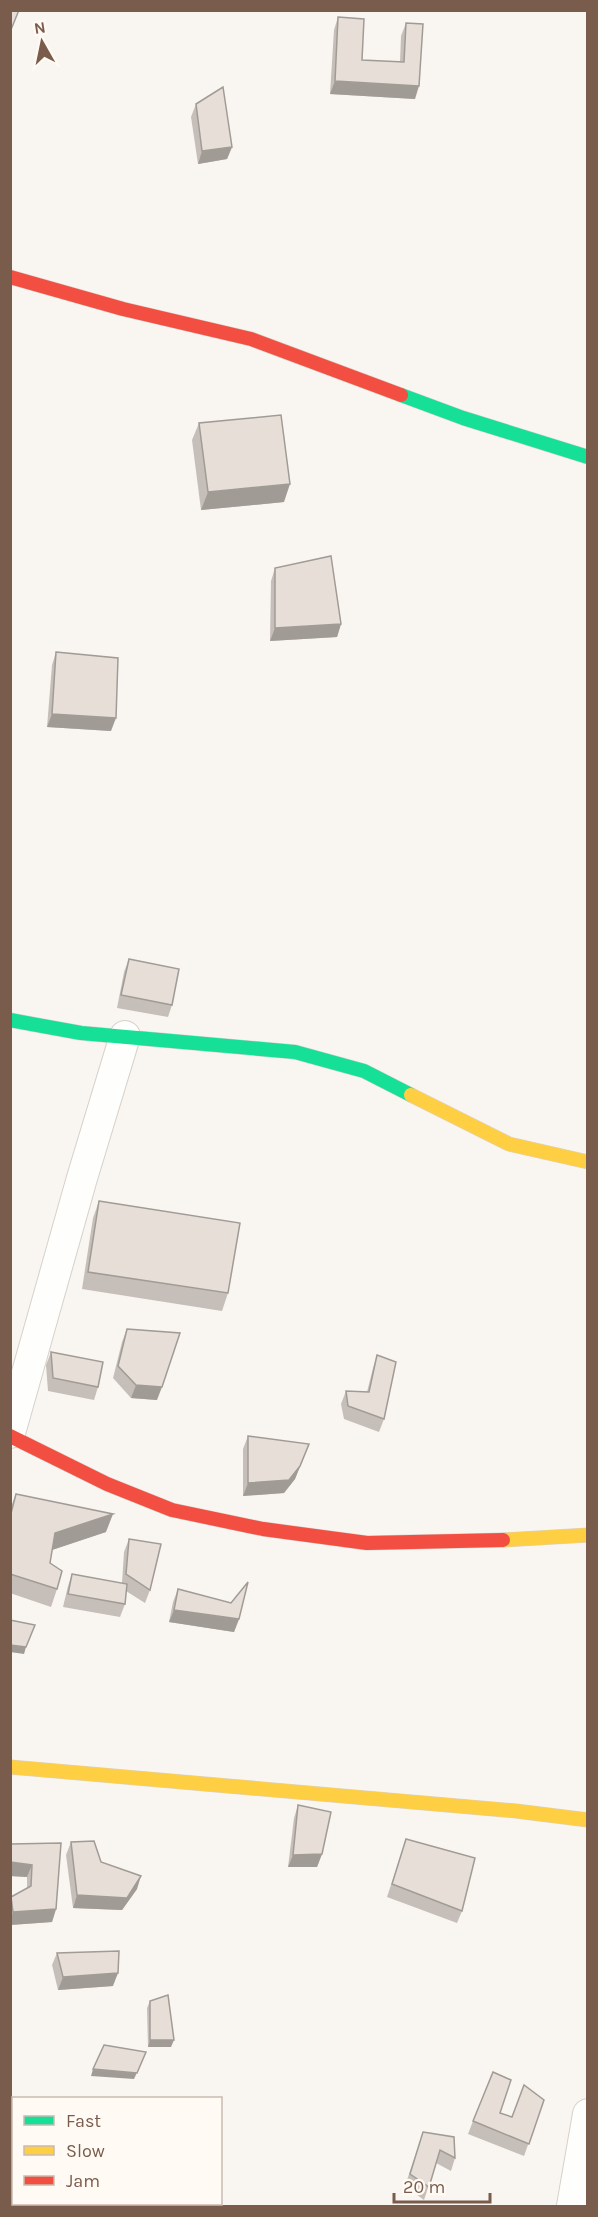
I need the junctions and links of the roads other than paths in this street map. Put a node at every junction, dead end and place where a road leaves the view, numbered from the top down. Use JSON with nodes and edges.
{"nodes":[{"id":1,"x":10,"y":277,"type":"edge"},
{"id":2,"x":588,"y":457,"type":"edge"},
{"id":3,"x":10,"y":1020,"type":"edge"},
{"id":4,"x":124,"y":1036,"type":"junction"},
{"id":5,"x":588,"y":1162,"type":"edge"},
{"id":6,"x":12,"y":1421,"type":"edge"},
{"id":7,"x":588,"y":1535,"type":"edge"},
{"id":8,"x":10,"y":1767,"type":"edge"},
{"id":9,"x":588,"y":1820,"type":"edge"},
{"id":10,"x":588,"y":2114,"type":"edge"},
{"id":11,"x":572,"y":2206,"type":"edge"}],
"edges":[{"from":1,"to":2,"type":"street"},
{"from":3,"to":4,"type":"street"},
{"from":4,"to":5,"type":"street"},
{"from":4,"to":6,"type":"street"},
{"from":6,"to":7,"type":"street"},
{"from":8,"to":9,"type":"street"},
{"from":10,"to":11,"type":"street"}]}
